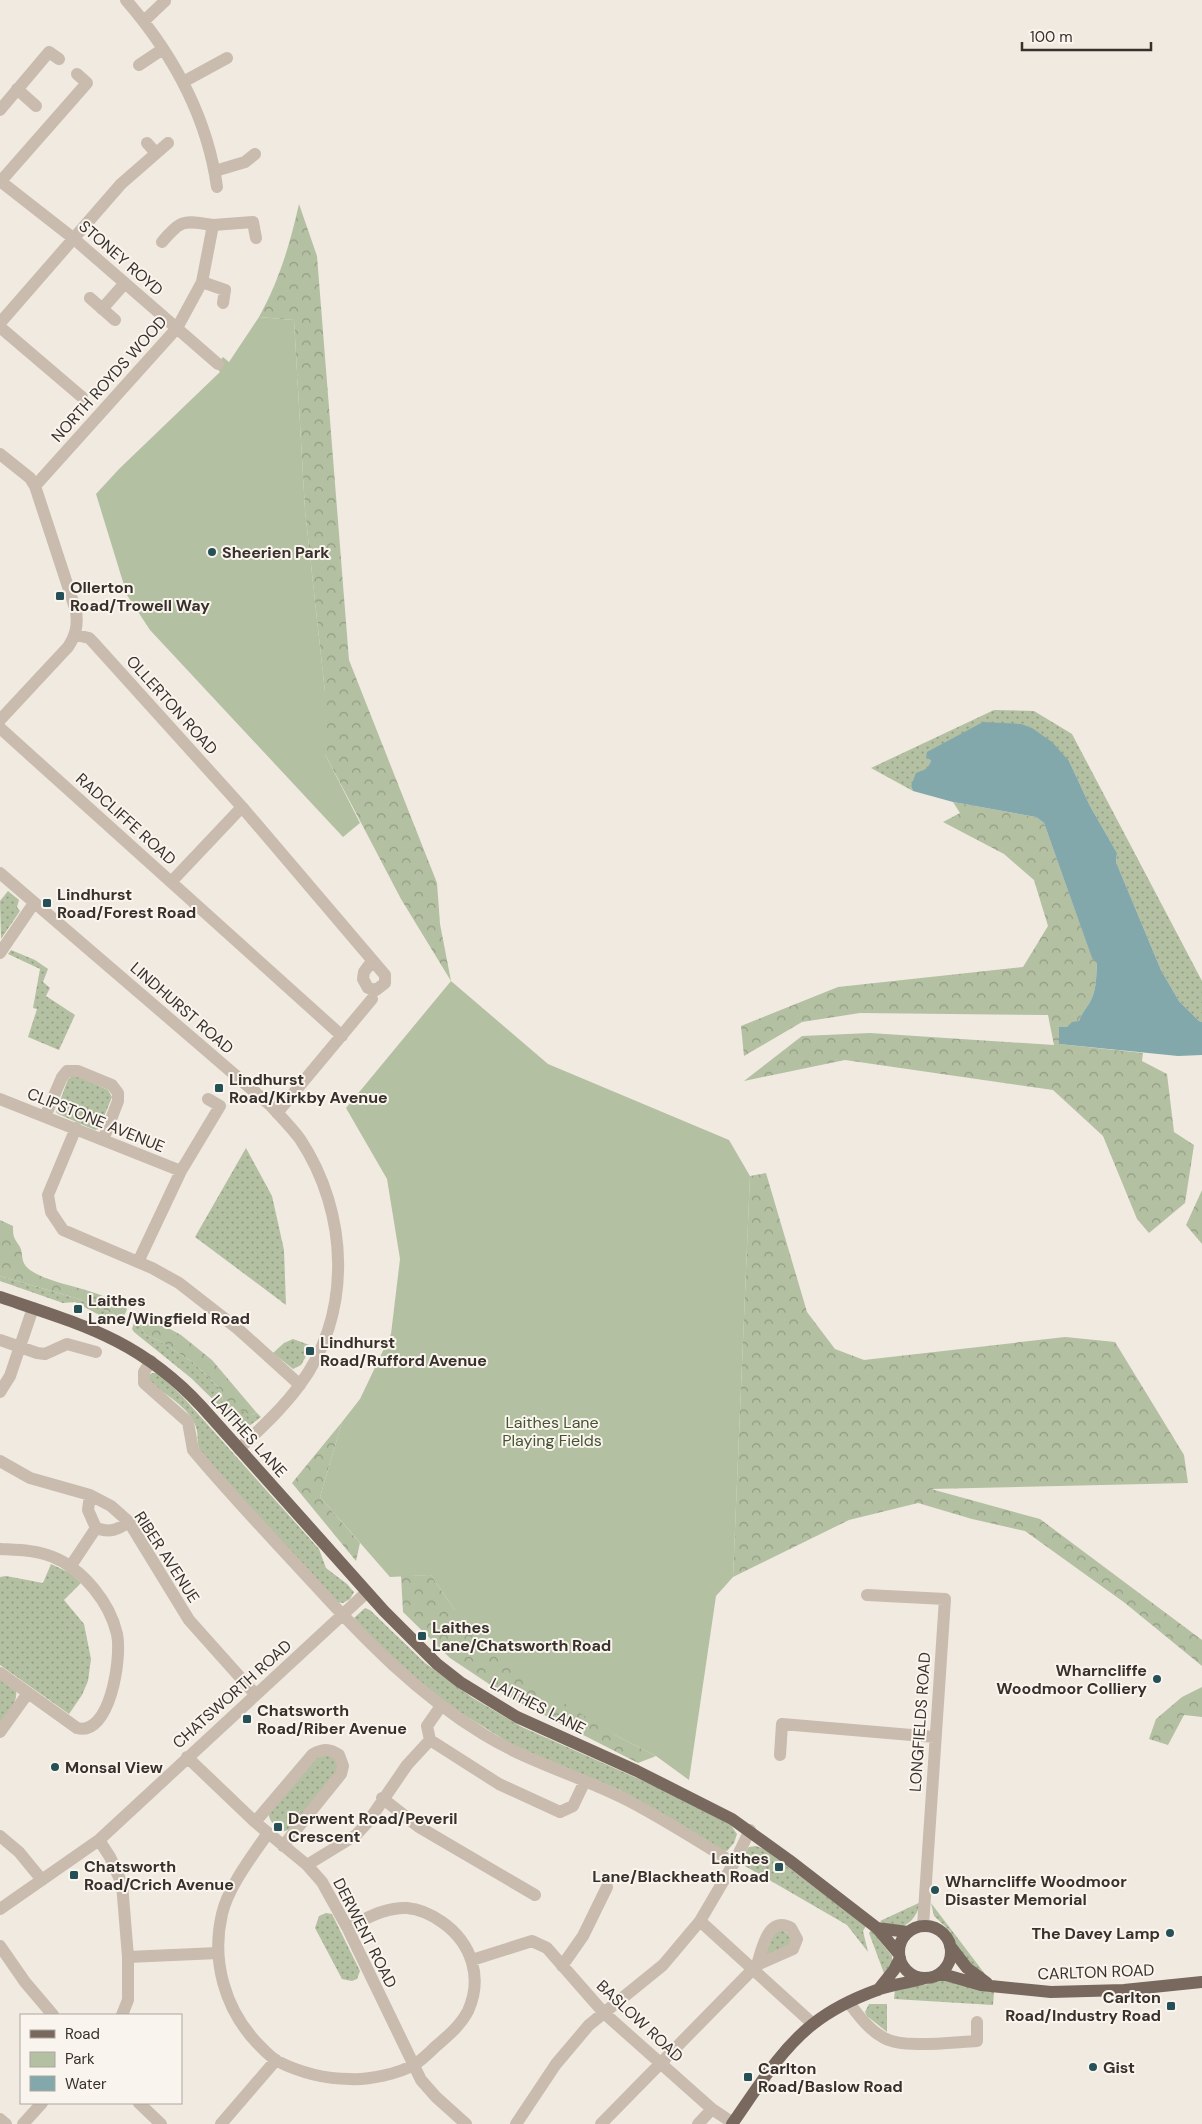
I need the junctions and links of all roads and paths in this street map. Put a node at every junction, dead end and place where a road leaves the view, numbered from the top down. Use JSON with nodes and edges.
{"nodes":[{"id":1,"x":126,"y":0,"type":"edge"},
{"id":2,"x":165,"y":1,"type":"dead end"},
{"id":3,"x":144,"y":21,"type":"junction"},
{"id":4,"x":164,"y":49,"type":"junction"},
{"id":5,"x":227,"y":58,"type":"dead end"},
{"id":6,"x":58,"y":59,"type":"dead end"},
{"id":7,"x":139,"y":65,"type":"dead end"},
{"id":8,"x":77,"y":74,"type":"dead end"},
{"id":9,"x":183,"y":82,"type":"junction"},
{"id":10,"x":17,"y":90,"type":"junction"},
{"id":11,"x":36,"y":106,"type":"dead end"},
{"id":12,"x":0,"y":110,"type":"edge"},
{"id":13,"x":147,"y":143,"type":"dead end"},
{"id":14,"x":168,"y":143,"type":"dead end"},
{"id":15,"x":156,"y":153,"type":"junction"},
{"id":16,"x":255,"y":154,"type":"dead end"},
{"id":17,"x":215,"y":171,"type":"junction"},
{"id":18,"x":0,"y":182,"type":"edge"},
{"id":19,"x":217,"y":187,"type":"dead end"},
{"id":20,"x":213,"y":226,"type":"junction"},
{"id":21,"x":73,"y":238,"type":"junction"},
{"id":22,"x":256,"y":238,"type":"dead end"},
{"id":23,"x":162,"y":242,"type":"dead end"},
{"id":24,"x":202,"y":282,"type":"junction"},
{"id":25,"x":124,"y":283,"type":"junction"},
{"id":26,"x":90,"y":298,"type":"dead end"},
{"id":27,"x":223,"y":303,"type":"dead end"},
{"id":28,"x":102,"y":309,"type":"junction"},
{"id":29,"x":115,"y":320,"type":"dead end"},
{"id":30,"x":0,"y":323,"type":"edge"},
{"id":31,"x":0,"y":327,"type":"edge"},
{"id":32,"x":177,"y":328,"type":"junction"},
{"id":33,"x":218,"y":364,"type":"dead end"},
{"id":34,"x":82,"y":396,"type":"dead end"},
{"id":35,"x":0,"y":454,"type":"edge"},
{"id":36,"x":35,"y":486,"type":"junction"},
{"id":37,"x":76,"y":635,"type":"junction"},
{"id":38,"x":0,"y":720,"type":"edge"},
{"id":39,"x":0,"y":728,"type":"edge"},
{"id":40,"x":242,"y":807,"type":"junction"},
{"id":41,"x":0,"y":873,"type":"edge"},
{"id":42,"x":172,"y":881,"type":"junction"},
{"id":43,"x":34,"y":903,"type":"junction"},
{"id":44,"x":0,"y":954,"type":"edge"},
{"id":45,"x":372,"y":960,"type":"dead end"},
{"id":46,"x":372,"y":999,"type":"dead end"},
{"id":47,"x":342,"y":1036,"type":"junction"},
{"id":48,"x":0,"y":1099,"type":"edge"},
{"id":49,"x":208,"y":1099,"type":"dead end"},
{"id":50,"x":277,"y":1113,"type":"junction"},
{"id":51,"x":45,"y":1117,"type":"junction"},
{"id":52,"x":76,"y":1128,"type":"junction"},
{"id":53,"x":103,"y":1140,"type":"junction"},
{"id":54,"x":181,"y":1171,"type":"junction"},
{"id":55,"x":138,"y":1262,"type":"junction"},
{"id":56,"x":0,"y":1297,"type":"edge"},
{"id":57,"x":33,"y":1308,"type":"junction"},
{"id":58,"x":0,"y":1340,"type":"edge"},
{"id":59,"x":20,"y":1347,"type":"junction"},
{"id":60,"x":96,"y":1352,"type":"dead end"},
{"id":61,"x":151,"y":1361,"type":"junction"},
{"id":62,"x":300,"y":1385,"type":"junction"},
{"id":63,"x":0,"y":1392,"type":"edge"},
{"id":64,"x":238,"y":1449,"type":"junction"},
{"id":65,"x":0,"y":1461,"type":"edge"},
{"id":66,"x":90,"y":1495,"type":"junction"},
{"id":67,"x":129,"y":1522,"type":"junction"},
{"id":68,"x":96,"y":1528,"type":"junction"},
{"id":69,"x":0,"y":1549,"type":"edge"},
{"id":70,"x":70,"y":1567,"type":"junction"},
{"id":71,"x":366,"y":1592,"type":"junction"},
{"id":72,"x":866,"y":1595,"type":"dead end"},
{"id":73,"x":342,"y":1616,"type":"junction"},
{"id":74,"x":0,"y":1673,"type":"edge"},
{"id":75,"x":28,"y":1693,"type":"junction"},
{"id":76,"x":256,"y":1694,"type":"junction"},
{"id":77,"x":441,"y":1706,"type":"junction"},
{"id":78,"x":0,"y":1732,"type":"edge"},
{"id":79,"x":935,"y":1737,"type":"junction"},
{"id":80,"x":430,"y":1740,"type":"junction"},
{"id":81,"x":780,"y":1756,"type":"dead end"},
{"id":82,"x":187,"y":1757,"type":"junction"},
{"id":83,"x":585,"y":1781,"type":"junction"},
{"id":84,"x":382,"y":1798,"type":"junction"},
{"id":85,"x":255,"y":1822,"type":"junction"},
{"id":86,"x":750,"y":1830,"type":"junction"},
{"id":87,"x":268,"y":1832,"type":"junction"},
{"id":88,"x":0,"y":1836,"type":"edge"},
{"id":89,"x":98,"y":1840,"type":"junction"},
{"id":90,"x":283,"y":1846,"type":"junction"},
{"id":91,"x":734,"y":1863,"type":"junction"},
{"id":92,"x":307,"y":1866,"type":"junction"},
{"id":93,"x":42,"y":1880,"type":"junction"},
{"id":94,"x":607,"y":1887,"type":"dead end"},
{"id":95,"x":534,"y":1895,"type":"dead end"},
{"id":96,"x":0,"y":1909,"type":"edge"},
{"id":97,"x":700,"y":1921,"type":"junction"},
{"id":98,"x":923,"y":1926,"type":"junction"},
{"id":99,"x":346,"y":1927,"type":"junction"},
{"id":100,"x":877,"y":1928,"type":"junction"},
{"id":101,"x":908,"y":1932,"type":"junction"},
{"id":102,"x":0,"y":1946,"type":"edge"},
{"id":103,"x":950,"y":1946,"type":"junction"},
{"id":104,"x":218,"y":1953,"type":"junction"},
{"id":105,"x":899,"y":1956,"type":"junction"},
{"id":106,"x":128,"y":1957,"type":"junction"},
{"id":107,"x":472,"y":1960,"type":"junction"},
{"id":108,"x":562,"y":1966,"type":"junction"},
{"id":109,"x":755,"y":1967,"type":"junction"},
{"id":110,"x":931,"y":1976,"type":"junction"},
{"id":111,"x":1202,"y":1982,"type":"edge"},
{"id":112,"x":992,"y":1986,"type":"junction"},
{"id":113,"x":1202,"y":1988,"type":"edge"},
{"id":114,"x":878,"y":1990,"type":"junction"},
{"id":115,"x":849,"y":2003,"type":"junction"},
{"id":116,"x":604,"y":2013,"type":"junction"},
{"id":117,"x":52,"y":2014,"type":"edge"},
{"id":118,"x":122,"y":2014,"type":"edge"},
{"id":119,"x":977,"y":2022,"type":"dead end"},
{"id":120,"x":813,"y":2024,"type":"junction"},
{"id":121,"x":276,"y":2060,"type":"junction"},
{"id":122,"x":660,"y":2062,"type":"junction"},
{"id":123,"x":414,"y":2065,"type":"junction"},
{"id":124,"x":41,"y":2104,"type":"edge"},
{"id":125,"x":140,"y":2104,"type":"edge"},
{"id":126,"x":712,"y":2109,"type":"junction"},
{"id":127,"x":0,"y":2119,"type":"edge"},
{"id":128,"x":6,"y":2124,"type":"edge"},
{"id":129,"x":22,"y":2124,"type":"edge"},
{"id":130,"x":161,"y":2124,"type":"edge"},
{"id":131,"x":221,"y":2124,"type":"edge"},
{"id":132,"x":466,"y":2124,"type":"edge"},
{"id":133,"x":516,"y":2124,"type":"edge"},
{"id":134,"x":601,"y":2124,"type":"edge"},
{"id":135,"x":698,"y":2124,"type":"edge"},
{"id":136,"x":732,"y":2124,"type":"edge"}],
"edges":[{"from":1,"to":3,"type":"street"},
{"from":2,"to":3,"type":"street"},
{"from":3,"to":4,"type":"street"},
{"from":4,"to":7,"type":"street"},
{"from":4,"to":9,"type":"street"},
{"from":5,"to":9,"type":"street"},
{"from":6,"to":10,"type":"street"},
{"from":8,"to":18,"type":"street"},
{"from":9,"to":17,"type":"street"},
{"from":10,"to":11,"type":"street"},
{"from":10,"to":12,"type":"street"},
{"from":13,"to":15,"type":"street"},
{"from":14,"to":15,"type":"street"},
{"from":15,"to":21,"type":"street"},
{"from":16,"to":17,"type":"street"},
{"from":17,"to":19,"type":"street"},
{"from":18,"to":21,"type":"street","name":"STONEY ROYD"},
{"from":20,"to":22,"type":"street"},
{"from":20,"to":23,"type":"street"},
{"from":20,"to":24,"type":"street","name":"NORTH ROYDS WOOD"},
{"from":21,"to":25,"type":"street","name":"STONEY ROYD"},
{"from":21,"to":30,"type":"street"},
{"from":24,"to":27,"type":"street"},
{"from":24,"to":32,"type":"street","name":"NORTH ROYDS WOOD"},
{"from":25,"to":28,"type":"street"},
{"from":25,"to":32,"type":"street","name":"STONEY ROYD"},
{"from":26,"to":28,"type":"street"},
{"from":28,"to":29,"type":"street"},
{"from":31,"to":34,"type":"street"},
{"from":32,"to":33,"type":"street","name":"STONEY ROYD"},
{"from":32,"to":36,"type":"street","name":"NORTH ROYDS WOOD"},
{"from":35,"to":36,"type":"street"},
{"from":36,"to":37,"type":"street"},
{"from":37,"to":38,"type":"street"},
{"from":37,"to":40,"type":"street","name":"OLLERTON ROAD"},
{"from":39,"to":42,"type":"street","name":"RADCLIFFE ROAD"},
{"from":40,"to":42,"type":"street"},
{"from":40,"to":45,"type":"street","name":"OLLERTON ROAD"},
{"from":41,"to":43,"type":"street","name":"LINDHURST ROAD"},
{"from":42,"to":47,"type":"street","name":"RADCLIFFE ROAD"},
{"from":43,"to":44,"type":"street"},
{"from":43,"to":50,"type":"street","name":"LINDHURST ROAD"},
{"from":46,"to":47,"type":"street"},
{"from":47,"to":50,"type":"street"},
{"from":48,"to":51,"type":"street","name":"CLIPSTONE AVENUE"},
{"from":49,"to":54,"type":"street"},
{"from":50,"to":62,"type":"street","name":"LINDHURST ROAD"},
{"from":51,"to":52,"type":"street","name":"CLIPSTONE AVENUE"},
{"from":51,"to":53,"type":"street"},
{"from":52,"to":53,"type":"street","name":"CLIPSTONE AVENUE"},
{"from":52,"to":55,"type":"street"},
{"from":53,"to":54,"type":"street","name":"CLIPSTONE AVENUE"},
{"from":54,"to":55,"type":"street"},
{"from":55,"to":62,"type":"street"},
{"from":56,"to":57,"type":"main road","name":"LAITHES LANE"},
{"from":57,"to":59,"type":"street"},
{"from":57,"to":61,"type":"main road","name":"LAITHES LANE"},
{"from":58,"to":59,"type":"street"},
{"from":59,"to":60,"type":"street"},
{"from":59,"to":63,"type":"street"},
{"from":61,"to":64,"type":"main road","name":"LAITHES LANE"},
{"from":61,"to":73,"type":"street"},
{"from":62,"to":64,"type":"street","name":"LINDHURST ROAD"},
{"from":64,"to":71,"type":"main road","name":"LAITHES LANE"},
{"from":65,"to":66,"type":"street","name":"RIBER AVENUE"},
{"from":66,"to":67,"type":"street","name":"RIBER AVENUE"},
{"from":66,"to":68,"type":"street"},
{"from":67,"to":68,"type":"street"},
{"from":67,"to":76,"type":"street","name":"RIBER AVENUE"},
{"from":68,"to":70,"type":"street"},
{"from":69,"to":70,"type":"street"},
{"from":70,"to":75,"type":"street"},
{"from":71,"to":73,"type":"street","name":"CHATSWORTH ROAD"},
{"from":71,"to":86,"type":"main road","name":"LAITHES LANE"},
{"from":72,"to":79,"type":"street","name":"LONGFIELDS ROAD"},
{"from":73,"to":76,"type":"street","name":"CHATSWORTH ROAD"},
{"from":73,"to":77,"type":"street"},
{"from":74,"to":75,"type":"street"},
{"from":75,"to":78,"type":"street"},
{"from":76,"to":82,"type":"street","name":"CHATSWORTH ROAD"},
{"from":77,"to":80,"type":"street"},
{"from":77,"to":83,"type":"street"},
{"from":79,"to":81,"type":"street"},
{"from":79,"to":98,"type":"street","name":"LONGFIELDS ROAD"},
{"from":80,"to":83,"type":"street"},
{"from":80,"to":84,"type":"street"},
{"from":82,"to":85,"type":"street","name":"DERWENT ROAD"},
{"from":82,"to":89,"type":"street","name":"CHATSWORTH ROAD"},
{"from":83,"to":91,"type":"street"},
{"from":84,"to":92,"type":"street"},
{"from":84,"to":95,"type":"street"},
{"from":85,"to":87,"type":"street","name":"DERWENT ROAD"},
{"from":85,"to":90,"type":"street"},
{"from":86,"to":91,"type":"street"},
{"from":86,"to":100,"type":"main road","name":"LAITHES LANE"},
{"from":87,"to":90,"type":"street","name":"DERWENT ROAD"},
{"from":87,"to":104,"type":"street"},
{"from":88,"to":93,"type":"street"},
{"from":89,"to":93,"type":"street","name":"CHATSWORTH ROAD"},
{"from":89,"to":106,"type":"street"},
{"from":90,"to":92,"type":"street","name":"DERWENT ROAD"},
{"from":91,"to":97,"type":"street"},
{"from":92,"to":99,"type":"street","name":"DERWENT ROAD"},
{"from":93,"to":96,"type":"street","name":"CHATSWORTH ROAD"},
{"from":94,"to":108,"type":"street"},
{"from":97,"to":109,"type":"street"},
{"from":97,"to":116,"type":"street"},
{"from":98,"to":101,"type":"main road"},
{"from":98,"to":103,"type":"main road"},
{"from":99,"to":107,"type":"street"},
{"from":99,"to":123,"type":"street","name":"DERWENT ROAD"},
{"from":100,"to":101,"type":"main road"},
{"from":100,"to":105,"type":"main road","name":"LAITHES LANE"},
{"from":101,"to":105,"type":"main road"},
{"from":102,"to":117,"type":"street"},
{"from":103,"to":110,"type":"main road"},
{"from":103,"to":112,"type":"main road","name":"CARLTON ROAD"},
{"from":104,"to":106,"type":"street"},
{"from":104,"to":121,"type":"street"},
{"from":105,"to":110,"type":"main road"},
{"from":105,"to":114,"type":"main road","name":"CARLTON ROAD"},
{"from":106,"to":118,"type":"street"},
{"from":107,"to":108,"type":"street","name":"BASLOW ROAD"},
{"from":107,"to":123,"type":"street"},
{"from":108,"to":116,"type":"street","name":"BASLOW ROAD"},
{"from":109,"to":120,"type":"street"},
{"from":109,"to":122,"type":"street"},
{"from":110,"to":112,"type":"main road","name":"CARLTON ROAD"},
{"from":110,"to":114,"type":"main road","name":"CARLTON ROAD"},
{"from":111,"to":112,"type":"main road","name":"CARLTON ROAD"},
{"from":111,"to":113,"type":"street"},
{"from":114,"to":115,"type":"main road","name":"CARLTON ROAD"},
{"from":115,"to":119,"type":"street"},
{"from":115,"to":120,"type":"main road","name":"CARLTON ROAD"},
{"from":116,"to":122,"type":"street","name":"BASLOW ROAD"},
{"from":116,"to":133,"type":"street"},
{"from":120,"to":136,"type":"main road","name":"CARLTON ROAD"},
{"from":121,"to":123,"type":"street"},
{"from":121,"to":131,"type":"street"},
{"from":122,"to":126,"type":"street","name":"BASLOW ROAD"},
{"from":122,"to":134,"type":"street"},
{"from":123,"to":132,"type":"street","name":"DERWENT ROAD"},
{"from":124,"to":129,"type":"street"},
{"from":125,"to":130,"type":"street"},
{"from":126,"to":135,"type":"street"},
{"from":126,"to":136,"type":"street","name":"BASLOW ROAD"},
{"from":127,"to":128,"type":"street"}]}
